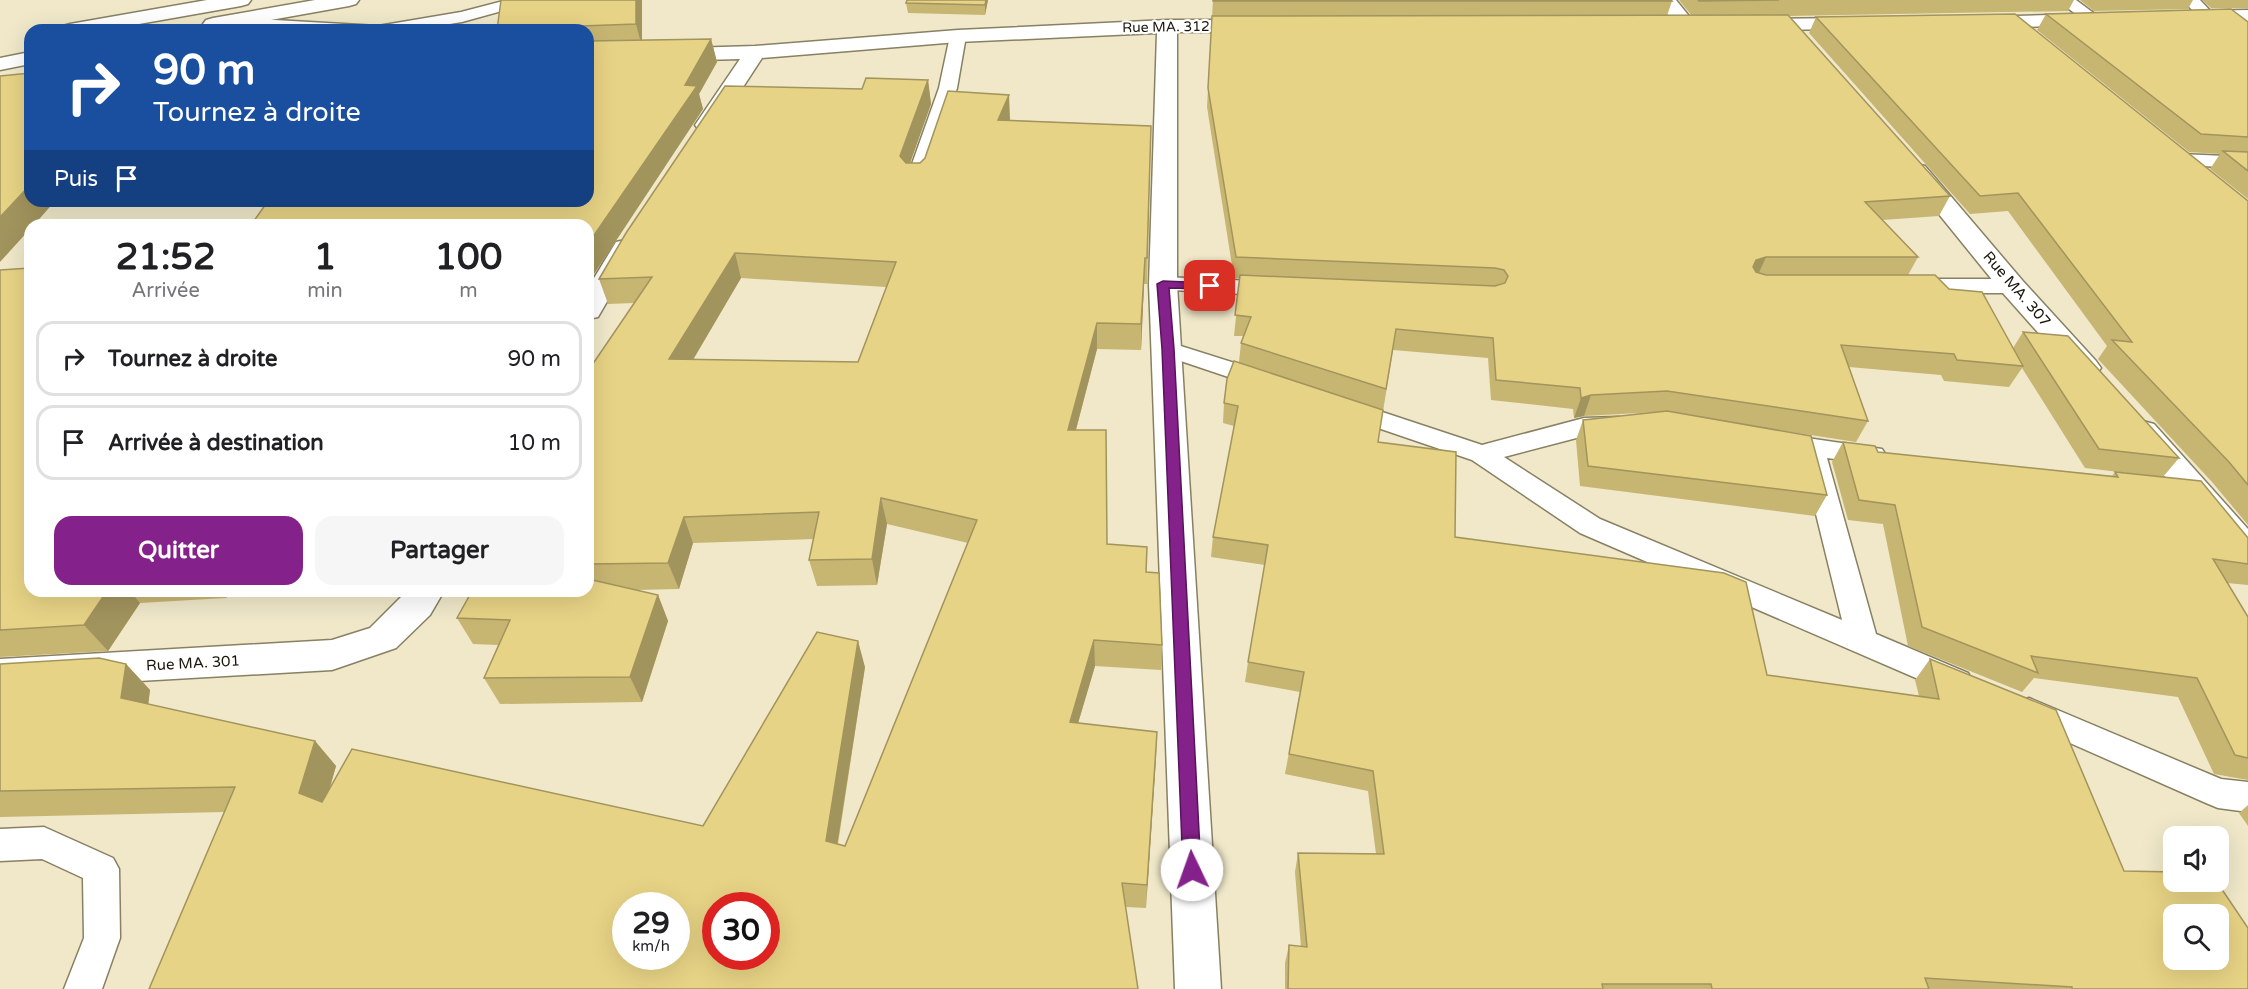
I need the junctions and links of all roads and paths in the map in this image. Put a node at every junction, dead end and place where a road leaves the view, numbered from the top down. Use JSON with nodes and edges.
{"nodes":[{"id":1,"x":241,"y":0,"type":"edge"},
{"id":2,"x":349,"y":0,"type":"edge"},
{"id":3,"x":525,"y":0,"type":"edge"},
{"id":4,"x":1666,"y":0,"type":"edge"},
{"id":5,"x":2065,"y":0,"type":"edge"},
{"id":6,"x":2191,"y":0,"type":"edge"},
{"id":7,"x":2216,"y":16,"type":"junction"},
{"id":8,"x":2248,"y":16,"type":"edge"},
{"id":9,"x":2174,"y":18,"type":"edge"},
{"id":10,"x":2118,"y":19,"type":"edge"},
{"id":11,"x":2095,"y":20,"type":"junction"},
{"id":12,"x":225,"y":22,"type":"junction"},
{"id":13,"x":2012,"y":22,"type":"junction"},
{"id":14,"x":1965,"y":23,"type":"edge"},
{"id":15,"x":104,"y":24,"type":"edge"},
{"id":16,"x":214,"y":24,"type":"edge"},
{"id":17,"x":262,"y":24,"type":"edge"},
{"id":18,"x":419,"y":24,"type":"edge"},
{"id":19,"x":1882,"y":24,"type":"edge"},
{"id":20,"x":1788,"y":25,"type":"junction"},
{"id":21,"x":1167,"y":26,"type":"junction"},
{"id":22,"x":1273,"y":26,"type":"edge"},
{"id":23,"x":1663,"y":26,"type":"edge"},
{"id":24,"x":1687,"y":26,"type":"junction"},
{"id":25,"x":1709,"y":26,"type":"edge"},
{"id":26,"x":1732,"y":26,"type":"edge"},
{"id":27,"x":958,"y":36,"type":"junction"},
{"id":28,"x":2248,"y":36,"type":"edge"},
{"id":29,"x":2038,"y":44,"type":"edge"},
{"id":30,"x":1811,"y":51,"type":"edge"},
{"id":31,"x":755,"y":52,"type":"junction"},
{"id":32,"x":594,"y":57,"type":"edge"},
{"id":33,"x":24,"y":59,"type":"edge"},
{"id":34,"x":0,"y":64,"type":"edge"},
{"id":35,"x":697,"y":140,"type":"edge"},
{"id":36,"x":2163,"y":146,"type":"edge"},
{"id":37,"x":1896,"y":148,"type":"edge"},
{"id":38,"x":2181,"y":160,"type":"junction"},
{"id":39,"x":2248,"y":163,"type":"edge"},
{"id":40,"x":916,"y":181,"type":"edge"},
{"id":41,"x":2206,"y":181,"type":"edge"},
{"id":42,"x":639,"y":228,"type":"edge"},
{"id":43,"x":620,"y":257,"type":"junction"},
{"id":44,"x":594,"y":258,"type":"edge"},
{"id":45,"x":1163,"y":284,"type":"junction"},
{"id":46,"x":1884,"y":286,"type":"edge"},
{"id":47,"x":2012,"y":286,"type":"junction"},
{"id":48,"x":1292,"y":289,"type":"edge"},
{"id":49,"x":594,"y":301,"type":"edge"},
{"id":50,"x":1168,"y":349,"type":"junction"},
{"id":51,"x":2105,"y":388,"type":"edge"},
{"id":52,"x":1291,"y":390,"type":"edge"},
{"id":53,"x":1325,"y":401,"type":"edge"},
{"id":54,"x":2128,"y":414,"type":"edge"},
{"id":55,"x":1637,"y":423,"type":"edge"},
{"id":56,"x":1758,"y":439,"type":"edge"},
{"id":57,"x":1813,"y":448,"type":"junction"},
{"id":58,"x":1481,"y":454,"type":"junction"},
{"id":59,"x":1895,"y":457,"type":"edge"},
{"id":60,"x":2163,"y":487,"type":"edge"},
{"id":61,"x":2198,"y":491,"type":"junction"},
{"id":62,"x":2248,"y":552,"type":"edge"},
{"id":63,"x":422,"y":597,"type":"edge"},
{"id":64,"x":1863,"y":643,"type":"junction"},
{"id":65,"x":0,"y":674,"type":"edge"},
{"id":66,"x":2248,"y":797,"type":"edge"},
{"id":67,"x":0,"y":845,"type":"edge"},
{"id":68,"x":83,"y":989,"type":"edge"},
{"id":69,"x":1198,"y":989,"type":"edge"}],
"edges":[{"from":1,"to":15,"type":"main road"},
{"from":2,"to":12,"type":"main road"},
{"from":3,"to":18,"type":"lane"},
{"from":4,"to":24,"type":"main road"},
{"from":5,"to":11,"type":"lane"},
{"from":6,"to":7,"type":"lane"},
{"from":7,"to":8,"type":"main road"},
{"from":7,"to":9,"type":"main road"},
{"from":7,"to":28,"type":"lane"},
{"from":10,"to":11,"type":"main road"},
{"from":11,"to":13,"type":"main road"},
{"from":12,"to":16,"type":"main road"},
{"from":12,"to":17,"type":"lane"},
{"from":13,"to":14,"type":"main road"},
{"from":13,"to":29,"type":"main road"},
{"from":19,"to":20,"type":"main road"},
{"from":20,"to":26,"type":"main road"},
{"from":20,"to":30,"type":"main road"},
{"from":21,"to":22,"type":"main road","name":"Rue MA. 312"},
{"from":21,"to":27,"type":"main road","name":"Rue MA. 312"},
{"from":21,"to":45,"type":"main road"},
{"from":23,"to":24,"type":"main road"},
{"from":24,"to":25,"type":"main road"},
{"from":27,"to":31,"type":"main road","name":"Rue MA. 312"},
{"from":27,"to":40,"type":"lane"},
{"from":31,"to":32,"type":"main road","name":"Rue MA. 312"},
{"from":31,"to":35,"type":"main road"},
{"from":33,"to":34,"type":"main road"},
{"from":36,"to":38,"type":"main road"},
{"from":37,"to":47,"type":"main road","name":"Rue MA. 307"},
{"from":38,"to":39,"type":"lane"},
{"from":38,"to":41,"type":"main road"},
{"from":42,"to":43,"type":"main road"},
{"from":43,"to":44,"type":"main road"},
{"from":43,"to":49,"type":"main road"},
{"from":45,"to":48,"type":"lane"},
{"from":45,"to":50,"type":"main road"},
{"from":46,"to":47,"type":"lane"},
{"from":47,"to":51,"type":"main road","name":"Rue MA. 307"},
{"from":50,"to":52,"type":"lane"},
{"from":50,"to":69,"type":"main road"},
{"from":53,"to":58,"type":"lane"},
{"from":54,"to":61,"type":"main road"},
{"from":55,"to":58,"type":"lane"},
{"from":56,"to":57,"type":"lane"},
{"from":57,"to":59,"type":"lane"},
{"from":57,"to":64,"type":"lane"},
{"from":58,"to":64,"type":"lane"},
{"from":60,"to":61,"type":"lane"},
{"from":61,"to":62,"type":"main road"},
{"from":63,"to":65,"type":"main road","name":"Rue MA. 301"},
{"from":64,"to":66,"type":"lane"},
{"from":67,"to":68,"type":"lane"}]}
